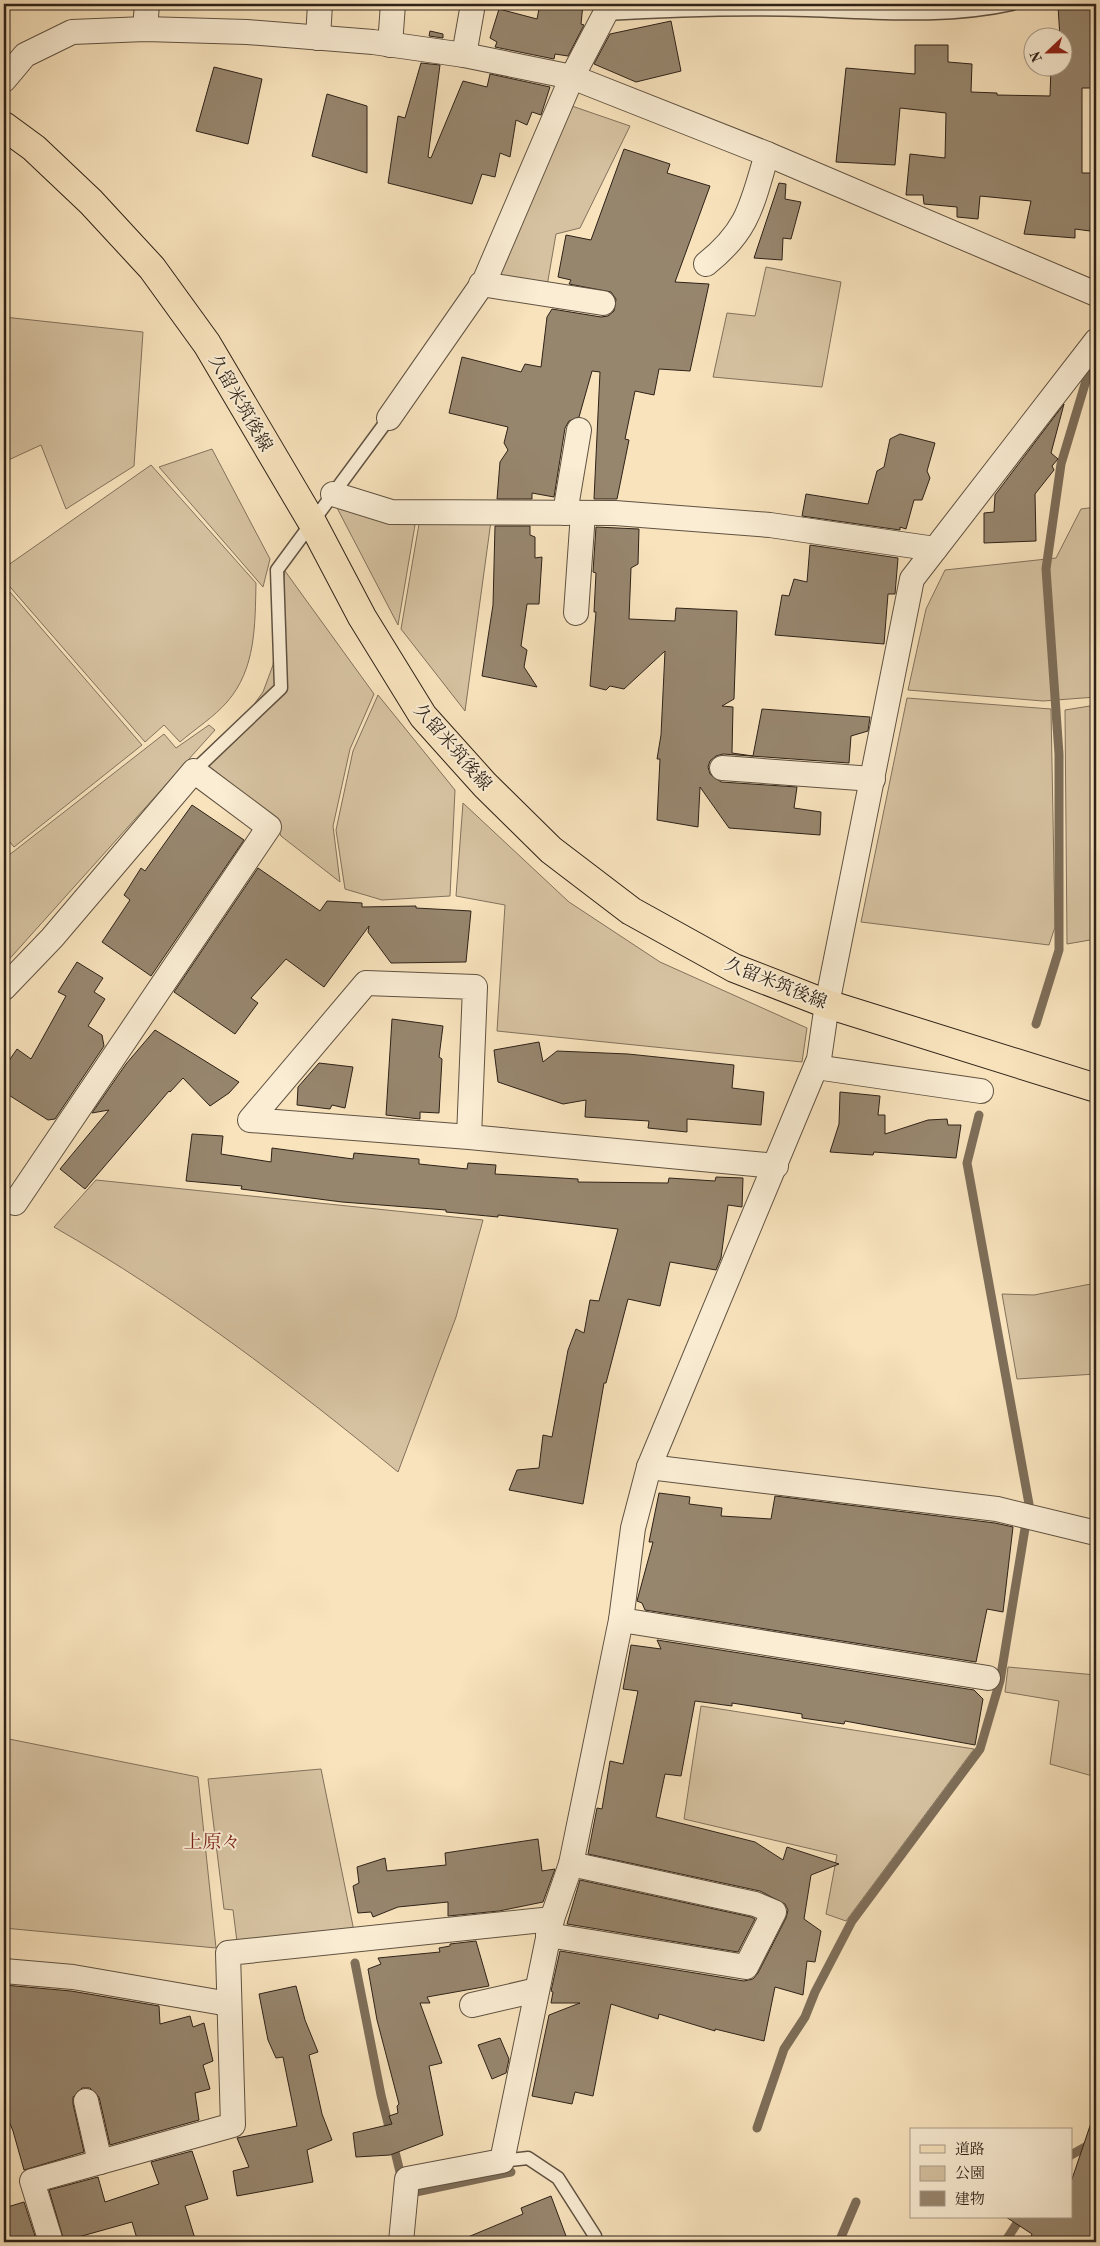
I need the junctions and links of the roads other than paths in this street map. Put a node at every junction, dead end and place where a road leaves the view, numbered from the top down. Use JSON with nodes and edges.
{"nodes":[{"id":1,"x":147,"y":4,"type":"edge"},
{"id":2,"x":320,"y":4,"type":"edge"},
{"id":3,"x":393,"y":4,"type":"edge"},
{"id":4,"x":473,"y":4,"type":"edge"},
{"id":5,"x":1012,"y":4,"type":"edge"},
{"id":6,"x":605,"y":14,"type":"joint"},
{"id":7,"x":145,"y":29,"type":"junction"},
{"id":8,"x":318,"y":38,"type":"junction"},
{"id":9,"x":390,"y":45,"type":"junction"},
{"id":10,"x":464,"y":55,"type":"junction"},
{"id":11,"x":572,"y":77,"type":"junction"},
{"id":12,"x":4,"y":80,"type":"edge"},
{"id":13,"x":4,"y":126,"type":"edge"},
{"id":14,"x":767,"y":154,"type":"junction"},
{"id":15,"x":706,"y":264,"type":"dead end"},
{"id":16,"x":482,"y":284,"type":"junction"},
{"id":17,"x":1096,"y":294,"type":"edge"},
{"id":18,"x":603,"y":304,"type":"dead end"},
{"id":19,"x":1096,"y":341,"type":"edge"},
{"id":20,"x":389,"y":418,"type":"joint"},
{"id":21,"x":579,"y":430,"type":"dead end"},
{"id":22,"x":333,"y":494,"type":"junction"},
{"id":23,"x":574,"y":513,"type":"junction"},
{"id":24,"x":312,"y":522,"type":"junction"},
{"id":25,"x":935,"y":549,"type":"junction"},
{"id":26,"x":576,"y":613,"type":"dead end"},
{"id":27,"x":722,"y":768,"type":"dead end"},
{"id":28,"x":194,"y":771,"type":"junction"},
{"id":29,"x":874,"y":779,"type":"junction"},
{"id":30,"x":4,"y":988,"type":"edge"},
{"id":31,"x":827,"y":1004,"type":"junction"},
{"id":32,"x":816,"y":1067,"type":"junction"},
{"id":33,"x":1096,"y":1088,"type":"edge"},
{"id":34,"x":981,"y":1091,"type":"dead end"},
{"id":35,"x":469,"y":1137,"type":"junction"},
{"id":36,"x":776,"y":1166,"type":"junction"},
{"id":37,"x":15,"y":1203,"type":"dead end"},
{"id":38,"x":649,"y":1467,"type":"junction"},
{"id":39,"x":1096,"y":1533,"type":"edge"},
{"id":40,"x":621,"y":1620,"type":"junction"},
{"id":41,"x":988,"y":1678,"type":"dead end"},
{"id":42,"x":571,"y":1864,"type":"junction"},
{"id":43,"x":550,"y":1927,"type":"junction"},
{"id":44,"x":4,"y":1971,"type":"edge"},
{"id":45,"x":537,"y":1990,"type":"junction"},
{"id":46,"x":229,"y":2004,"type":"junction"},
{"id":47,"x":472,"y":2005,"type":"dead end"},
{"id":48,"x":86,"y":2101,"type":"dead end"},
{"id":49,"x":502,"y":2161,"type":"junction"},
{"id":50,"x":100,"y":2162,"type":"junction"},
{"id":51,"x":595,"y":2236,"type":"dead end"},
{"id":52,"x":51,"y":2242,"type":"edge"},
{"id":53,"x":401,"y":2242,"type":"edge"}],
"edges":[{"from":1,"to":7,"type":"street"},
{"from":2,"to":8,"type":"street"},
{"from":3,"to":9,"type":"street"},
{"from":4,"to":10,"type":"street"},
{"from":5,"to":6,"type":"lane"},
{"from":6,"to":11,"type":"street"},
{"from":7,"to":8,"type":"street"},
{"from":7,"to":12,"type":"street"},
{"from":8,"to":9,"type":"street"},
{"from":9,"to":10,"type":"street"},
{"from":10,"to":11,"type":"street"},
{"from":11,"to":14,"type":"street"},
{"from":11,"to":16,"type":"street"},
{"from":13,"to":24,"type":"main road","name":"久留米筑後線"},
{"from":14,"to":15,"type":"street"},
{"from":14,"to":17,"type":"street"},
{"from":16,"to":18,"type":"street"},
{"from":16,"to":20,"type":"street"},
{"from":19,"to":25,"type":"street"},
{"from":20,"to":22,"type":"lane"},
{"from":21,"to":23,"type":"street"},
{"from":22,"to":23,"type":"street"},
{"from":22,"to":24,"type":"lane"},
{"from":23,"to":25,"type":"street"},
{"from":23,"to":26,"type":"street"},
{"from":24,"to":28,"type":"lane"},
{"from":24,"to":31,"type":"main road","name":"久留米筑後線"},
{"from":25,"to":29,"type":"street"},
{"from":27,"to":29,"type":"street"},
{"from":28,"to":30,"type":"street"},
{"from":28,"to":37,"type":"street"},
{"from":29,"to":31,"type":"street"},
{"from":31,"to":32,"type":"street"},
{"from":31,"to":33,"type":"main road","name":"久留米筑後線"},
{"from":32,"to":34,"type":"street"},
{"from":32,"to":36,"type":"street"},
{"from":35,"to":35,"type":"street"},
{"from":35,"to":36,"type":"street"},
{"from":36,"to":38,"type":"street"},
{"from":38,"to":39,"type":"street"},
{"from":38,"to":40,"type":"street"},
{"from":40,"to":41,"type":"street"},
{"from":40,"to":42,"type":"street"},
{"from":42,"to":43,"type":"street"},
{"from":42,"to":43,"type":"street"},
{"from":43,"to":45,"type":"street"},
{"from":43,"to":46,"type":"street"},
{"from":44,"to":46,"type":"street"},
{"from":45,"to":47,"type":"street"},
{"from":45,"to":49,"type":"street"},
{"from":46,"to":50,"type":"street"},
{"from":48,"to":50,"type":"street"},
{"from":49,"to":51,"type":"lane"},
{"from":49,"to":53,"type":"street"},
{"from":50,"to":52,"type":"street"}]}
